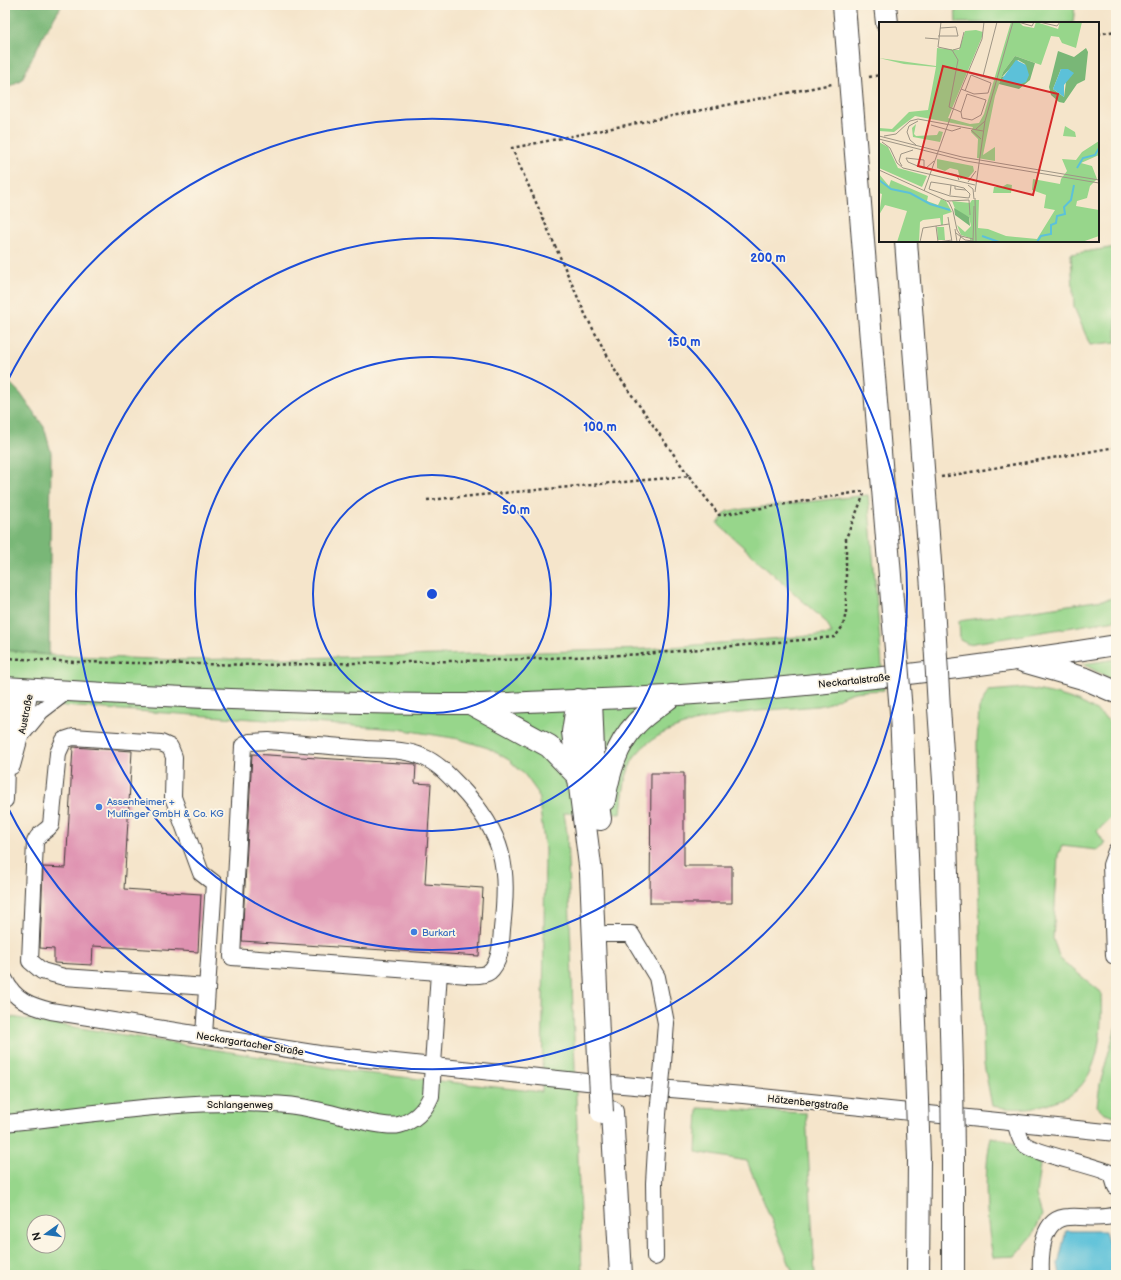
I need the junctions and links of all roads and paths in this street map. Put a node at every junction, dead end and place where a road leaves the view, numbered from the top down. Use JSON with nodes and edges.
{"nodes":[{"id":1,"x":844,"y":5,"type":"edge"},
{"id":2,"x":885,"y":5,"type":"edge"},
{"id":3,"x":887,"y":22,"type":"edge"},
{"id":4,"x":1116,"y":31,"type":"edge"},
{"id":5,"x":1099,"y":34,"type":"edge"},
{"id":6,"x":879,"y":75,"type":"edge"},
{"id":7,"x":864,"y":78,"type":"dead end"},
{"id":8,"x":833,"y":84,"type":"dead end"},
{"id":9,"x":906,"y":242,"type":"edge"},
{"id":10,"x":689,"y":476,"type":"junction"},
{"id":11,"x":865,"y":491,"type":"dead end"},
{"id":12,"x":427,"y":500,"type":"dead end"},
{"id":13,"x":835,"y":637,"type":"dead end"},
{"id":14,"x":1116,"y":645,"type":"edge"},
{"id":15,"x":5,"y":658,"type":"edge"},
{"id":16,"x":1023,"y":660,"type":"junction"},
{"id":17,"x":18,"y":688,"type":"edge"},
{"id":18,"x":67,"y":691,"type":"junction"},
{"id":19,"x":1116,"y":692,"type":"edge"},
{"id":20,"x":671,"y":696,"type":"junction"},
{"id":21,"x":585,"y":700,"type":"junction"},
{"id":22,"x":472,"y":704,"type":"junction"},
{"id":23,"x":11,"y":733,"type":"edge"},
{"id":24,"x":578,"y":776,"type":"junction"},
{"id":25,"x":6,"y":793,"type":"edge"},
{"id":26,"x":600,"y":821,"type":"junction"},
{"id":27,"x":1116,"y":851,"type":"edge"},
{"id":28,"x":606,"y":934,"type":"junction"},
{"id":29,"x":1114,"y":956,"type":"dead end"},
{"id":30,"x":439,"y":972,"type":"junction"},
{"id":31,"x":5,"y":980,"type":"edge"},
{"id":32,"x":207,"y":987,"type":"junction"},
{"id":33,"x":10,"y":996,"type":"edge"},
{"id":34,"x":204,"y":1036,"type":"junction"},
{"id":35,"x":604,"y":1058,"type":"junction"},
{"id":36,"x":433,"y":1066,"type":"junction"},
{"id":37,"x":500,"y":1074,"type":"joint"},
{"id":38,"x":607,"y":1112,"type":"junction"},
{"id":39,"x":1015,"y":1122,"type":"junction"},
{"id":40,"x":5,"y":1123,"type":"edge"},
{"id":41,"x":1116,"y":1133,"type":"edge"},
{"id":42,"x":1116,"y":1187,"type":"edge"},
{"id":43,"x":1116,"y":1215,"type":"edge"},
{"id":44,"x":655,"y":1257,"type":"dead end"},
{"id":45,"x":611,"y":1275,"type":"edge"},
{"id":46,"x":621,"y":1275,"type":"edge"},
{"id":47,"x":918,"y":1275,"type":"edge"},
{"id":48,"x":953,"y":1275,"type":"edge"},
{"id":49,"x":1041,"y":1275,"type":"edge"}],
"edges":[{"from":1,"to":47,"type":"highway","bridge":true},
{"from":2,"to":3,"type":"highway"},
{"from":4,"to":5,"type":"path"},
{"from":6,"to":7,"type":"path"},
{"from":8,"to":10,"type":"path"},
{"from":9,"to":48,"type":"highway","bridge":true},
{"from":10,"to":11,"type":"path"},
{"from":10,"to":12,"type":"path"},
{"from":13,"to":15,"type":"path"},
{"from":14,"to":16,"type":"main road","name":"Neckartalstraße"},
{"from":16,"to":19,"type":"highway"},
{"from":16,"to":20,"type":"main road","name":"Neckartalstraße"},
{"from":17,"to":18,"type":"main road","name":"Neckartalstraße"},
{"from":17,"to":23,"type":"street","name":"Austraße"},
{"from":18,"to":22,"type":"main road","name":"Neckartalstraße"},
{"from":18,"to":23,"type":"street"},
{"from":20,"to":21,"type":"main road","name":"Neckartalstraße"},
{"from":20,"to":26,"type":"highway"},
{"from":21,"to":22,"type":"main road","name":"Neckartalstraße"},
{"from":21,"to":24,"type":"highway"},
{"from":21,"to":26,"type":"highway"},
{"from":22,"to":24,"type":"highway"},
{"from":23,"to":25,"type":"street","name":"Austraße"},
{"from":24,"to":35,"type":"highway"},
{"from":26,"to":28,"type":"highway"},
{"from":27,"to":29,"type":"street"},
{"from":28,"to":35,"type":"highway"},
{"from":28,"to":44,"type":"street","bridge":true},
{"from":30,"to":30,"type":"street"},
{"from":30,"to":36,"type":"street","name":"Schlangenweg"},
{"from":31,"to":33,"type":"street"},
{"from":32,"to":32,"type":"street"},
{"from":32,"to":34,"type":"street"},
{"from":33,"to":34,"type":"street","name":"Neckargartacher Straße"},
{"from":34,"to":36,"type":"street","name":"Neckargartacher Straße"},
{"from":35,"to":38,"type":"highway","bridge":true},
{"from":36,"to":37,"type":"street","name":"Neckargartacher Straße"},
{"from":36,"to":40,"type":"street","name":"Schlangenweg"},
{"from":37,"to":39,"type":"street","name":"Hätzenbergstraße"},
{"from":38,"to":45,"type":"highway"},
{"from":38,"to":46,"type":"highway"},
{"from":39,"to":41,"type":"street","name":"Hätzenbergstraße"},
{"from":39,"to":42,"type":"street"},
{"from":43,"to":49,"type":"street"}]}
